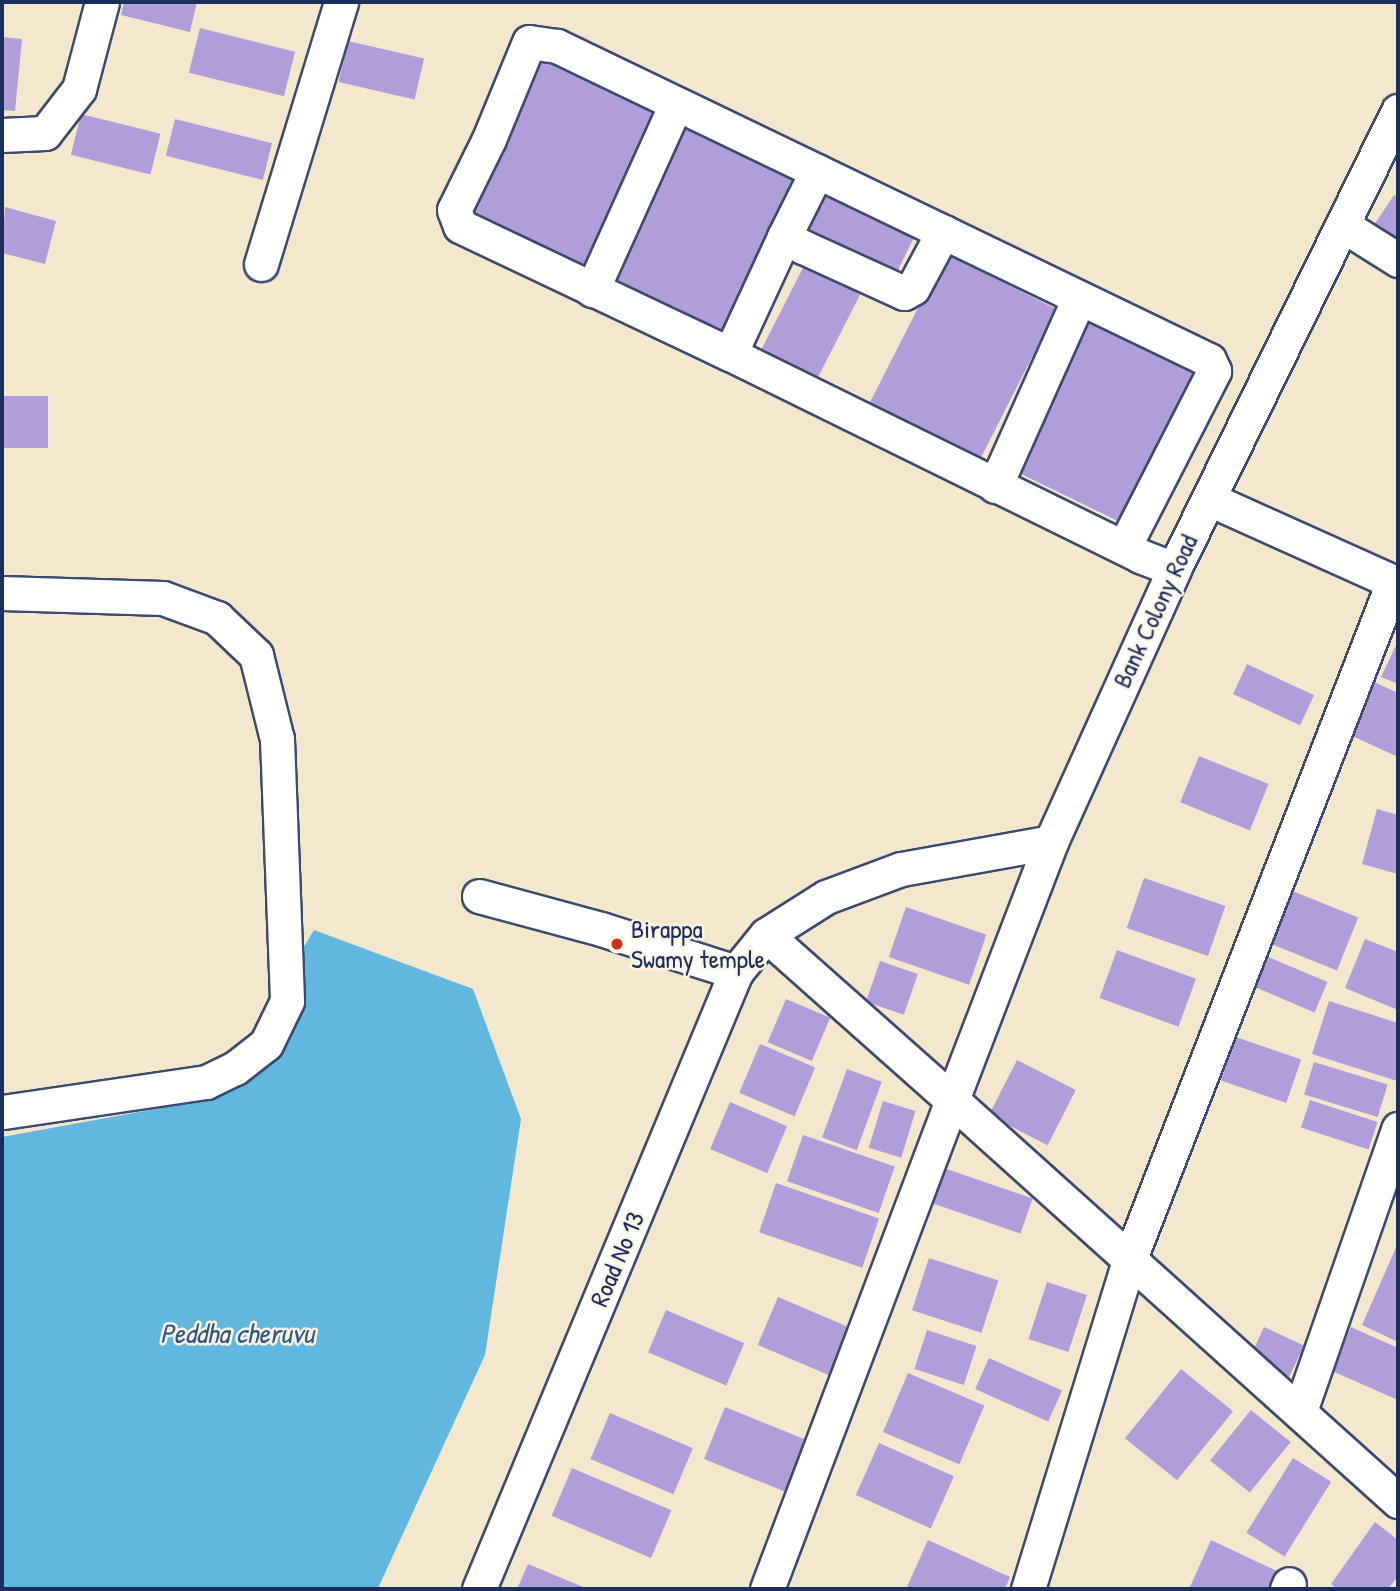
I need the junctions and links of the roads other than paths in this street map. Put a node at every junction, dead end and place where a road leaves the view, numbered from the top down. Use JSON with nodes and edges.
{"nodes":[{"id":1,"x":102,"y":2,"type":"edge"},
{"id":2,"x":341,"y":2,"type":"edge"},
{"id":3,"x":676,"y":104,"type":"junction"},
{"id":4,"x":1398,"y":111,"type":"edge"},
{"id":5,"x":2,"y":135,"type":"edge"},
{"id":6,"x":817,"y":171,"type":"junction"},
{"id":7,"x":1345,"y":226,"type":"junction"},
{"id":8,"x":943,"y":232,"type":"junction"},
{"id":9,"x":784,"y":237,"type":"junction"},
{"id":10,"x":1398,"y":260,"type":"edge"},
{"id":11,"x":261,"y":264,"type":"dead end"},
{"id":12,"x":592,"y":290,"type":"junction"},
{"id":13,"x":1079,"y":298,"type":"junction"},
{"id":14,"x":730,"y":354,"type":"junction"},
{"id":15,"x":995,"y":486,"type":"junction"},
{"id":16,"x":1209,"y":499,"type":"junction"},
{"id":17,"x":1124,"y":547,"type":"junction"},
{"id":18,"x":1174,"y":569,"type":"junction"},
{"id":19,"x":1396,"y":583,"type":"edge"},
{"id":20,"x":2,"y":593,"type":"edge"},
{"id":21,"x":1051,"y":842,"type":"junction"},
{"id":22,"x":479,"y":896,"type":"dead end"},
{"id":23,"x":766,"y":934,"type":"junction"},
{"id":24,"x":736,"y":972,"type":"junction"},
{"id":25,"x":952,"y":1100,"type":"junction"},
{"id":26,"x":2,"y":1112,"type":"edge"},
{"id":27,"x":1398,"y":1129,"type":"edge"},
{"id":28,"x":1129,"y":1261,"type":"junction"},
{"id":29,"x":1300,"y":1410,"type":"junction"},
{"id":30,"x":1398,"y":1500,"type":"edge"},
{"id":31,"x":479,"y":1589,"type":"edge"},
{"id":32,"x":767,"y":1589,"type":"edge"},
{"id":33,"x":1028,"y":1589,"type":"edge"}],
"edges":[{"from":1,"to":5,"type":"street"},
{"from":2,"to":11,"type":"street"},
{"from":3,"to":6,"type":"street"},
{"from":3,"to":12,"type":"street"},
{"from":3,"to":12,"type":"street"},
{"from":4,"to":7,"type":"street","name":"Bank Colony Road"},
{"from":6,"to":8,"type":"street"},
{"from":6,"to":9,"type":"street"},
{"from":7,"to":10,"type":"street"},
{"from":7,"to":16,"type":"street","name":"Bank Colony Road"},
{"from":8,"to":9,"type":"street"},
{"from":8,"to":13,"type":"street"},
{"from":9,"to":14,"type":"street"},
{"from":12,"to":14,"type":"street"},
{"from":13,"to":15,"type":"street"},
{"from":13,"to":17,"type":"street"},
{"from":14,"to":15,"type":"street"},
{"from":15,"to":17,"type":"street"},
{"from":16,"to":18,"type":"street","name":"Bank Colony Road"},
{"from":16,"to":19,"type":"street"},
{"from":17,"to":18,"type":"street"},
{"from":18,"to":21,"type":"street","name":"Bank Colony Road"},
{"from":19,"to":28,"type":"street"},
{"from":20,"to":26,"type":"street"},
{"from":21,"to":23,"type":"street"},
{"from":21,"to":25,"type":"street","name":"Bank Colony Road"},
{"from":22,"to":24,"type":"street"},
{"from":23,"to":24,"type":"street","name":"Road No 13"},
{"from":23,"to":25,"type":"street"},
{"from":24,"to":31,"type":"street","name":"Road No 13"},
{"from":25,"to":28,"type":"street"},
{"from":25,"to":32,"type":"street","name":"Bank Colony Road"},
{"from":27,"to":29,"type":"street"},
{"from":28,"to":29,"type":"street"},
{"from":28,"to":33,"type":"street"},
{"from":29,"to":30,"type":"street"}]}
